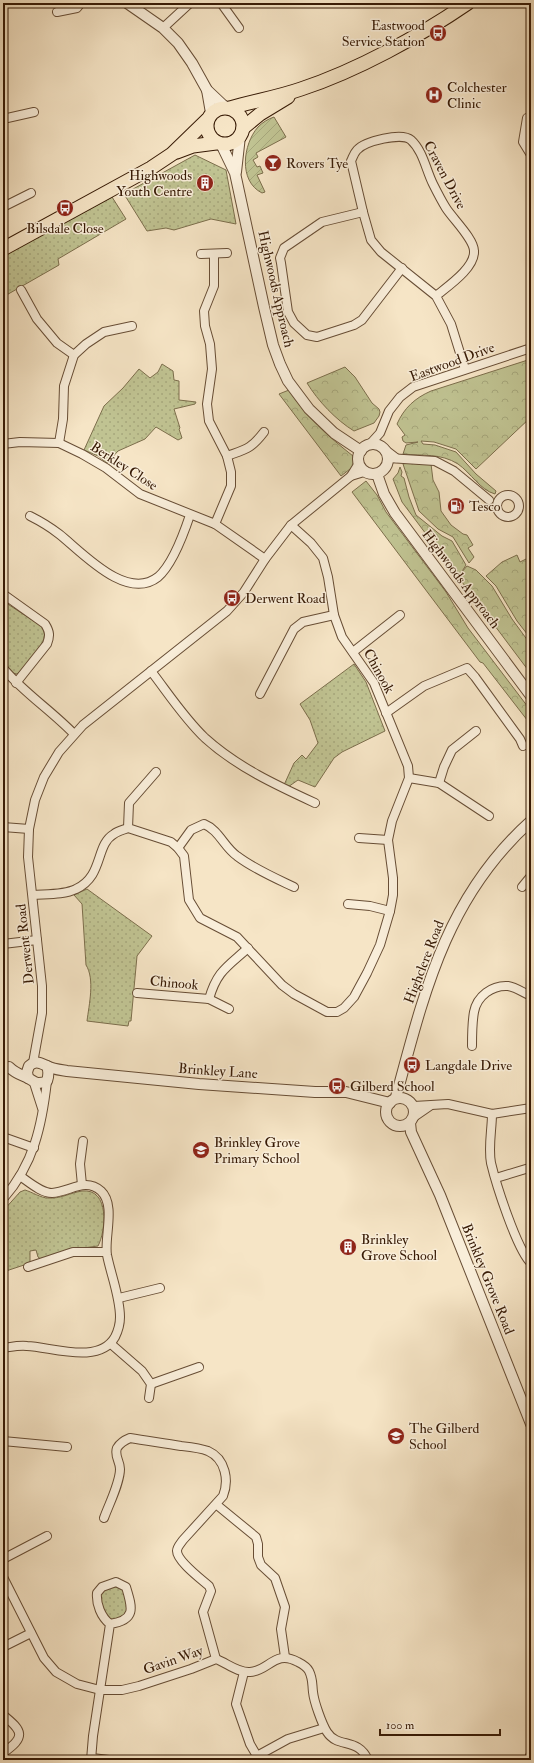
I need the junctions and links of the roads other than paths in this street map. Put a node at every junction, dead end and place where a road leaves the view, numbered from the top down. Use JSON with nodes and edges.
{"nodes":[{"id":1,"x":82,"y":3,"type":"edge"},
{"id":2,"x":127,"y":3,"type":"edge"},
{"id":3,"x":190,"y":3,"type":"edge"},
{"id":4,"x":221,"y":3,"type":"edge"},
{"id":5,"x":468,"y":3,"type":"edge"},
{"id":6,"x":57,"y":12,"type":"dead end"},
{"id":7,"x":163,"y":28,"type":"junction"},
{"id":8,"x":239,"y":28,"type":"dead end"},
{"id":9,"x":207,"y":90,"type":"junction"},
{"id":10,"x":298,"y":90,"type":"junction"},
{"id":11,"x":228,"y":108,"type":"junction"},
{"id":12,"x":34,"y":112,"type":"dead end"},
{"id":13,"x":209,"y":117,"type":"junction"},
{"id":14,"x":527,"y":118,"type":"dead end"},
{"id":15,"x":3,"y":119,"type":"edge"},
{"id":16,"x":242,"y":132,"type":"junction"},
{"id":17,"x":219,"y":144,"type":"junction"},
{"id":18,"x":172,"y":154,"type":"junction"},
{"id":19,"x":531,"y":156,"type":"edge"},
{"id":20,"x":235,"y":173,"type":"junction"},
{"id":21,"x":32,"y":194,"type":"dead end"},
{"id":22,"x":3,"y":207,"type":"edge"},
{"id":23,"x":363,"y":212,"type":"junction"},
{"id":24,"x":3,"y":249,"type":"edge"},
{"id":25,"x":227,"y":253,"type":"dead end"},
{"id":26,"x":201,"y":254,"type":"dead end"},
{"id":27,"x":214,"y":254,"type":"junction"},
{"id":28,"x":402,"y":268,"type":"junction"},
{"id":29,"x":21,"y":290,"type":"dead end"},
{"id":30,"x":436,"y":296,"type":"junction"},
{"id":31,"x":132,"y":326,"type":"dead end"},
{"id":32,"x":531,"y":348,"type":"edge"},
{"id":33,"x":74,"y":355,"type":"junction"},
{"id":34,"x":466,"y":369,"type":"junction"},
{"id":35,"x":264,"y":432,"type":"dead end"},
{"id":36,"x":3,"y":444,"type":"edge"},
{"id":37,"x":59,"y":444,"type":"junction"},
{"id":38,"x":378,"y":446,"type":"junction"},
{"id":39,"x":361,"y":451,"type":"junction"},
{"id":40,"x":227,"y":456,"type":"junction"},
{"id":41,"x":393,"y":459,"type":"junction"},
{"id":42,"x":361,"y":468,"type":"junction"},
{"id":43,"x":377,"y":474,"type":"junction"},
{"id":44,"x":488,"y":500,"type":"junction"},
{"id":45,"x":498,"y":501,"type":"junction"},
{"id":46,"x":498,"y":510,"type":"junction"},
{"id":47,"x":190,"y":515,"type":"junction"},
{"id":48,"x":30,"y":516,"type":"dead end"},
{"id":49,"x":215,"y":524,"type":"junction"},
{"id":50,"x":291,"y":525,"type":"junction"},
{"id":51,"x":265,"y":559,"type":"junction"},
{"id":52,"x":3,"y":594,"type":"edge"},
{"id":53,"x":334,"y":615,"type":"junction"},
{"id":54,"x":400,"y":615,"type":"dead end"},
{"id":55,"x":353,"y":652,"type":"junction"},
{"id":56,"x":3,"y":668,"type":"edge"},
{"id":57,"x":151,"y":671,"type":"junction"},
{"id":58,"x":16,"y":683,"type":"junction"},
{"id":59,"x":260,"y":694,"type":"dead end"},
{"id":60,"x":531,"y":696,"type":"edge"},
{"id":61,"x":386,"y":713,"type":"junction"},
{"id":62,"x":476,"y":731,"type":"dead end"},
{"id":63,"x":74,"y":734,"type":"junction"},
{"id":64,"x":523,"y":746,"type":"dead end"},
{"id":65,"x":156,"y":772,"type":"dead end"},
{"id":66,"x":409,"y":778,"type":"junction"},
{"id":67,"x":439,"y":783,"type":"junction"},
{"id":68,"x":316,"y":802,"type":"dead end"},
{"id":69,"x":489,"y":816,"type":"dead end"},
{"id":70,"x":531,"y":821,"type":"edge"},
{"id":71,"x":3,"y":827,"type":"edge"},
{"id":72,"x":128,"y":828,"type":"junction"},
{"id":73,"x":29,"y":829,"type":"junction"},
{"id":74,"x":359,"y":838,"type":"dead end"},
{"id":75,"x":388,"y":840,"type":"junction"},
{"id":76,"x":178,"y":848,"type":"junction"},
{"id":77,"x":531,"y":876,"type":"edge"},
{"id":78,"x":294,"y":887,"type":"dead end"},
{"id":79,"x":522,"y":887,"type":"dead end"},
{"id":80,"x":33,"y":895,"type":"junction"},
{"id":81,"x":348,"y":904,"type":"dead end"},
{"id":82,"x":390,"y":911,"type":"junction"},
{"id":83,"x":37,"y":940,"type":"junction"},
{"id":84,"x":3,"y":944,"type":"edge"},
{"id":85,"x":248,"y":948,"type":"junction"},
{"id":86,"x":137,"y":993,"type":"dead end"},
{"id":87,"x":531,"y":996,"type":"edge"},
{"id":88,"x":209,"y":999,"type":"junction"},
{"id":89,"x":229,"y":1009,"type":"dead end"},
{"id":90,"x":472,"y":1046,"type":"dead end"},
{"id":91,"x":38,"y":1065,"type":"junction"},
{"id":92,"x":405,"y":1065,"type":"junction"},
{"id":93,"x":6,"y":1067,"type":"edge"},
{"id":94,"x":67,"y":1071,"type":"junction"},
{"id":95,"x":47,"y":1079,"type":"junction"},
{"id":96,"x":31,"y":1080,"type":"junction"},
{"id":97,"x":391,"y":1103,"type":"junction"},
{"id":98,"x":410,"y":1103,"type":"junction"},
{"id":99,"x":431,"y":1105,"type":"junction"},
{"id":100,"x":42,"y":1108,"type":"junction"},
{"id":101,"x":531,"y":1108,"type":"edge"},
{"id":102,"x":492,"y":1114,"type":"junction"},
{"id":103,"x":412,"y":1120,"type":"junction"},
{"id":104,"x":400,"y":1127,"type":"junction"},
{"id":105,"x":3,"y":1136,"type":"edge"},
{"id":106,"x":83,"y":1141,"type":"dead end"},
{"id":107,"x":418,"y":1145,"type":"junction"},
{"id":108,"x":34,"y":1148,"type":"junction"},
{"id":109,"x":529,"y":1168,"type":"dead end"},
{"id":110,"x":20,"y":1176,"type":"junction"},
{"id":111,"x":496,"y":1178,"type":"junction"},
{"id":112,"x":82,"y":1185,"type":"junction"},
{"id":113,"x":3,"y":1199,"type":"edge"},
{"id":114,"x":106,"y":1252,"type":"junction"},
{"id":115,"x":531,"y":1263,"type":"edge"},
{"id":116,"x":28,"y":1267,"type":"dead end"},
{"id":117,"x":160,"y":1288,"type":"dead end"},
{"id":118,"x":118,"y":1298,"type":"junction"},
{"id":119,"x":111,"y":1344,"type":"junction"},
{"id":120,"x":3,"y":1348,"type":"edge"},
{"id":121,"x":199,"y":1367,"type":"dead end"},
{"id":122,"x":151,"y":1384,"type":"junction"},
{"id":123,"x":149,"y":1398,"type":"dead end"},
{"id":124,"x":531,"y":1424,"type":"edge"},
{"id":125,"x":3,"y":1442,"type":"edge"},
{"id":126,"x":67,"y":1447,"type":"dead end"},
{"id":127,"x":217,"y":1504,"type":"junction"},
{"id":128,"x":104,"y":1518,"type":"dead end"},
{"id":129,"x":47,"y":1536,"type":"dead end"},
{"id":130,"x":3,"y":1558,"type":"edge"},
{"id":131,"x":3,"y":1576,"type":"edge"},
{"id":132,"x":110,"y":1624,"type":"junction"},
{"id":133,"x":31,"y":1634,"type":"junction"},
{"id":134,"x":3,"y":1647,"type":"edge"},
{"id":135,"x":286,"y":1657,"type":"junction"},
{"id":136,"x":216,"y":1659,"type":"junction"},
{"id":137,"x":244,"y":1672,"type":"junction"},
{"id":138,"x":100,"y":1690,"type":"junction"},
{"id":139,"x":3,"y":1715,"type":"edge"},
{"id":140,"x":324,"y":1728,"type":"junction"},
{"id":141,"x":3,"y":1753,"type":"edge"},
{"id":142,"x":531,"y":1754,"type":"edge"},
{"id":143,"x":91,"y":1759,"type":"edge"},
{"id":144,"x":108,"y":1760,"type":"edge"},
{"id":145,"x":368,"y":1760,"type":"edge"},
{"id":146,"x":528,"y":1760,"type":"edge"}],
"edges":[{"from":1,"to":6,"type":"street"},
{"from":2,"to":7,"type":"street"},
{"from":3,"to":7,"type":"street"},
{"from":4,"to":8,"type":"street"},
{"from":5,"to":10,"type":"main road"},
{"from":7,"to":9,"type":"street"},
{"from":9,"to":11,"type":"street"},
{"from":9,"to":13,"type":"street"},
{"from":10,"to":11,"type":"main road"},
{"from":10,"to":16,"type":"main road"},
{"from":11,"to":13,"type":"main road"},
{"from":11,"to":16,"type":"main road"},
{"from":12,"to":15,"type":"street"},
{"from":13,"to":17,"type":"main road"},
{"from":13,"to":18,"type":"main road"},
{"from":14,"to":19,"type":"street"},
{"from":16,"to":17,"type":"main road"},
{"from":16,"to":20,"type":"street","name":"Highwoods Approach"},
{"from":17,"to":18,"type":"main road"},
{"from":17,"to":20,"type":"street","name":"Highwoods Approach"},
{"from":18,"to":24,"type":"main road"},
{"from":20,"to":39,"type":"street","name":"Highwoods Approach"},
{"from":21,"to":22,"type":"street"},
{"from":23,"to":28,"type":"street","name":"Craven Drive"},
{"from":23,"to":28,"type":"street"},
{"from":23,"to":30,"type":"street","name":"Craven Drive"},
{"from":25,"to":27,"type":"street"},
{"from":26,"to":27,"type":"street"},
{"from":27,"to":40,"type":"street"},
{"from":28,"to":30,"type":"street","name":"Craven Drive"},
{"from":29,"to":33,"type":"street"},
{"from":30,"to":34,"type":"street","name":"Craven Drive"},
{"from":31,"to":33,"type":"street"},
{"from":32,"to":34,"type":"street","name":"Eastwood Drive"},
{"from":33,"to":37,"type":"street"},
{"from":34,"to":38,"type":"street","name":"Eastwood Drive"},
{"from":35,"to":40,"type":"street"},
{"from":36,"to":37,"type":"street","name":"Berkley Close"},
{"from":37,"to":47,"type":"street","name":"Berkley Close"},
{"from":38,"to":39,"type":"street"},
{"from":38,"to":41,"type":"street"},
{"from":39,"to":42,"type":"street"},
{"from":40,"to":49,"type":"street"},
{"from":41,"to":43,"type":"street"},
{"from":41,"to":44,"type":"street"},
{"from":42,"to":43,"type":"street"},
{"from":42,"to":50,"type":"street","name":"Derwent Road"},
{"from":43,"to":60,"type":"street","name":"Highwoods Approach"},
{"from":44,"to":45,"type":"street"},
{"from":44,"to":46,"type":"street"},
{"from":45,"to":46,"type":"street"},
{"from":45,"to":46,"type":"street"},
{"from":47,"to":48,"type":"street"},
{"from":47,"to":49,"type":"street","name":"Berkley Close"},
{"from":49,"to":51,"type":"street","name":"Berkley Close"},
{"from":50,"to":51,"type":"street","name":"Derwent Road"},
{"from":50,"to":53,"type":"street","name":"Chinook"},
{"from":51,"to":57,"type":"street","name":"Derwent Road"},
{"from":52,"to":58,"type":"street"},
{"from":53,"to":55,"type":"street","name":"Chinook"},
{"from":53,"to":59,"type":"street"},
{"from":54,"to":55,"type":"street"},
{"from":55,"to":61,"type":"street","name":"Chinook"},
{"from":56,"to":58,"type":"street"},
{"from":57,"to":63,"type":"street","name":"Derwent Road"},
{"from":57,"to":68,"type":"street"},
{"from":58,"to":63,"type":"street"},
{"from":61,"to":64,"type":"street"},
{"from":61,"to":66,"type":"street","name":"Chinook"},
{"from":62,"to":67,"type":"street"},
{"from":63,"to":73,"type":"street","name":"Derwent Road"},
{"from":65,"to":72,"type":"street"},
{"from":66,"to":67,"type":"street"},
{"from":66,"to":75,"type":"street"},
{"from":67,"to":69,"type":"street"},
{"from":70,"to":92,"type":"street","name":"Highclere Road"},
{"from":71,"to":73,"type":"street"},
{"from":72,"to":76,"type":"street"},
{"from":72,"to":80,"type":"street"},
{"from":73,"to":80,"type":"street","name":"Derwent Road"},
{"from":74,"to":75,"type":"street"},
{"from":75,"to":82,"type":"street"},
{"from":76,"to":78,"type":"street"},
{"from":76,"to":85,"type":"street"},
{"from":77,"to":79,"type":"street"},
{"from":80,"to":83,"type":"street","name":"Derwent Road"},
{"from":81,"to":82,"type":"street"},
{"from":82,"to":85,"type":"street"},
{"from":83,"to":84,"type":"street"},
{"from":83,"to":91,"type":"street","name":"Derwent Road"},
{"from":85,"to":88,"type":"street","name":"Chinook"},
{"from":86,"to":88,"type":"street","name":"Chinook"},
{"from":87,"to":90,"type":"street"},
{"from":88,"to":89,"type":"street","name":"Chinook"},
{"from":91,"to":93,"type":"street","name":"Brinkley Lane"},
{"from":91,"to":94,"type":"street","name":"Brinkley Lane"},
{"from":91,"to":95,"type":"street"},
{"from":91,"to":96,"type":"street"},
{"from":92,"to":97,"type":"street","name":"Highclere Road"},
{"from":92,"to":98,"type":"street","name":"Highclere Road"},
{"from":93,"to":96,"type":"street","name":"Brinkley Lane"},
{"from":94,"to":95,"type":"street","name":"Brinkley Lane"},
{"from":94,"to":97,"type":"street","name":"Brinkley Lane"},
{"from":95,"to":96,"type":"street","name":"Brinkley Lane"},
{"from":95,"to":100,"type":"street"},
{"from":96,"to":100,"type":"street"},
{"from":97,"to":98,"type":"street"},
{"from":97,"to":104,"type":"street"},
{"from":98,"to":99,"type":"street"},
{"from":98,"to":103,"type":"street"},
{"from":99,"to":102,"type":"street"},
{"from":99,"to":103,"type":"street"},
{"from":100,"to":108,"type":"street"},
{"from":101,"to":102,"type":"street"},
{"from":102,"to":111,"type":"street"},
{"from":103,"to":104,"type":"street"},
{"from":103,"to":107,"type":"street","name":"Brinkley Grove Road"},
{"from":104,"to":107,"type":"street","name":"Brinkley Grove Road"},
{"from":105,"to":108,"type":"street"},
{"from":106,"to":112,"type":"street"},
{"from":107,"to":124,"type":"street","name":"Brinkley Grove Road"},
{"from":108,"to":110,"type":"street"},
{"from":109,"to":111,"type":"street"},
{"from":110,"to":112,"type":"street"},
{"from":110,"to":113,"type":"street"},
{"from":111,"to":115,"type":"street"},
{"from":112,"to":114,"type":"street"},
{"from":114,"to":116,"type":"street"},
{"from":114,"to":118,"type":"street"},
{"from":117,"to":118,"type":"street"},
{"from":118,"to":119,"type":"street"},
{"from":119,"to":120,"type":"street"},
{"from":119,"to":122,"type":"street"},
{"from":121,"to":122,"type":"street"},
{"from":122,"to":123,"type":"street"},
{"from":125,"to":126,"type":"street"},
{"from":127,"to":128,"type":"street"},
{"from":127,"to":135,"type":"street"},
{"from":127,"to":136,"type":"street"},
{"from":129,"to":130,"type":"street"},
{"from":131,"to":133,"type":"street","name":"Gavin Way"},
{"from":132,"to":132,"type":"street"},
{"from":132,"to":138,"type":"street"},
{"from":133,"to":134,"type":"street"},
{"from":133,"to":138,"type":"street","name":"Gavin Way"},
{"from":135,"to":137,"type":"street"},
{"from":135,"to":140,"type":"street"},
{"from":136,"to":137,"type":"street","name":"Gavin Way"},
{"from":136,"to":138,"type":"street","name":"Gavin Way"},
{"from":137,"to":140,"type":"street"},
{"from":138,"to":143,"type":"street"},
{"from":139,"to":141,"type":"street"},
{"from":140,"to":145,"type":"street"},
{"from":142,"to":146,"type":"street"},
{"from":143,"to":144,"type":"street"}]}
